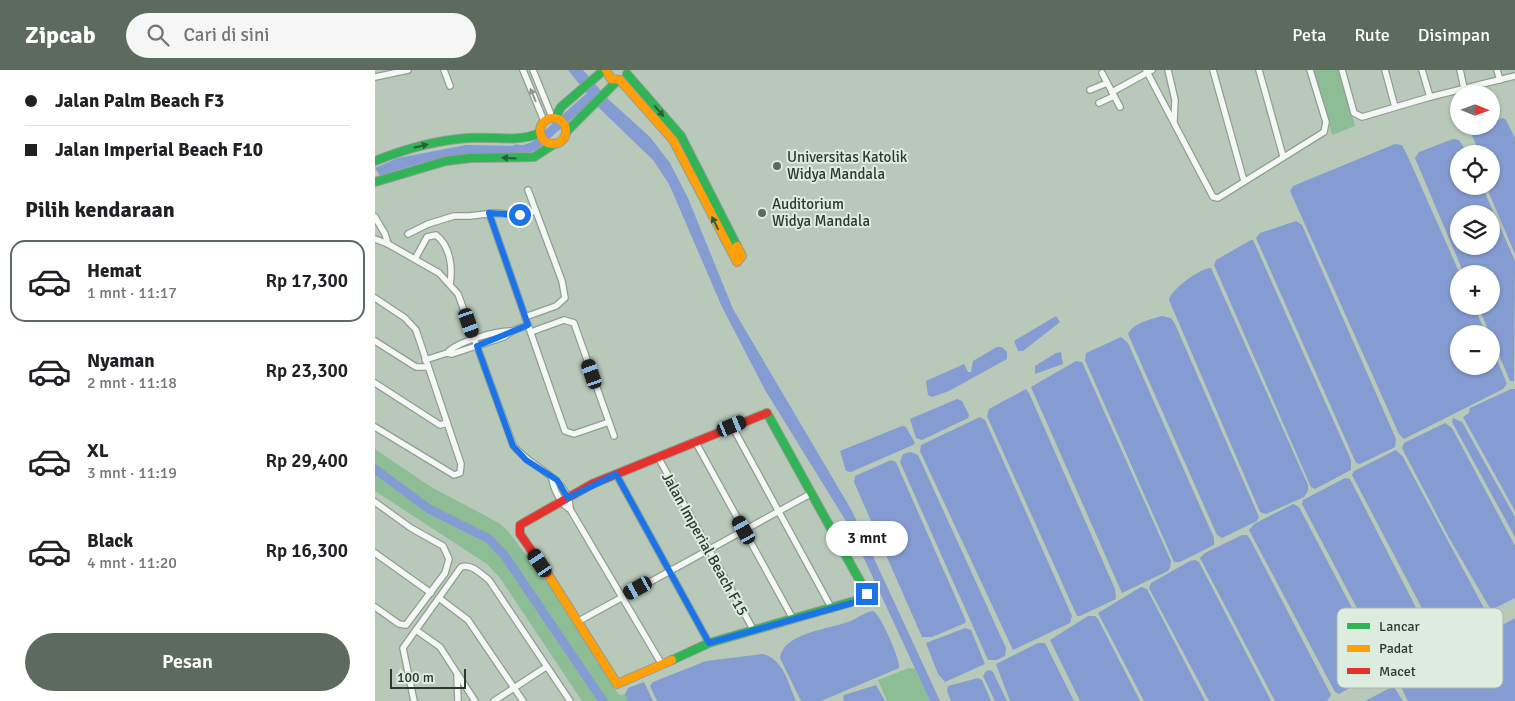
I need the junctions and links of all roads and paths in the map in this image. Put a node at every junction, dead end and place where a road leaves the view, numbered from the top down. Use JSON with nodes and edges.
{"nodes":[{"id":1,"x":408,"y":70,"type":"edge"},
{"id":2,"x":444,"y":70,"type":"edge"},
{"id":3,"x":523,"y":70,"type":"edge"},
{"id":4,"x":533,"y":70,"type":"edge"},
{"id":5,"x":605,"y":70,"type":"edge"},
{"id":6,"x":1168,"y":70,"type":"edge"},
{"id":7,"x":1213,"y":70,"type":"edge"},
{"id":8,"x":1259,"y":70,"type":"edge"},
{"id":9,"x":1311,"y":70,"type":"edge"},
{"id":10,"x":1342,"y":70,"type":"edge"},
{"id":11,"x":1385,"y":70,"type":"edge"},
{"id":12,"x":1422,"y":70,"type":"edge"},
{"id":13,"x":1460,"y":70,"type":"edge"},
{"id":14,"x":1497,"y":70,"type":"edge"},
{"id":15,"x":628,"y":71,"type":"edge"},
{"id":16,"x":1149,"y":71,"type":"edge"},
{"id":17,"x":1102,"y":73,"type":"dead end"},
{"id":18,"x":1515,"y":76,"type":"edge"},
{"id":19,"x":375,"y":77,"type":"edge"},
{"id":20,"x":619,"y":80,"type":"junction"},
{"id":21,"x":1500,"y":80,"type":"junction"},
{"id":22,"x":1107,"y":82,"type":"junction"},
{"id":23,"x":1464,"y":85,"type":"edge"},
{"id":24,"x":1478,"y":85,"type":"edge"},
{"id":25,"x":450,"y":86,"type":"dead end"},
{"id":26,"x":1090,"y":90,"type":"dead end"},
{"id":27,"x":1450,"y":92,"type":"edge"},
{"id":28,"x":1113,"y":94,"type":"junction"},
{"id":29,"x":1430,"y":97,"type":"junction"},
{"id":30,"x":1099,"y":103,"type":"dead end"},
{"id":31,"x":1120,"y":107,"type":"dead end"},
{"id":32,"x":1395,"y":108,"type":"junction"},
{"id":33,"x":553,"y":118,"type":"junction"},
{"id":34,"x":544,"y":121,"type":"junction"},
{"id":35,"x":1174,"y":121,"type":"junction"},
{"id":36,"x":567,"y":132,"type":"junction"},
{"id":37,"x":540,"y":133,"type":"junction"},
{"id":38,"x":554,"y":144,"type":"junction"},
{"id":39,"x":1283,"y":156,"type":"junction"},
{"id":40,"x":375,"y":161,"type":"edge"},
{"id":41,"x":699,"y":170,"type":"junction"},
{"id":42,"x":691,"y":175,"type":"junction"},
{"id":43,"x":375,"y":182,"type":"edge"},
{"id":44,"x":1244,"y":182,"type":"junction"},
{"id":45,"x":528,"y":190,"type":"dead end"},
{"id":46,"x":535,"y":211,"type":"junction"},
{"id":47,"x":489,"y":213,"type":"junction"},
{"id":48,"x":375,"y":217,"type":"edge"},
{"id":49,"x":408,"y":234,"type":"dead end"},
{"id":50,"x":375,"y":239,"type":"edge"},
{"id":51,"x":388,"y":244,"type":"junction"},
{"id":52,"x":415,"y":259,"type":"junction"},
{"id":53,"x":451,"y":284,"type":"junction"},
{"id":54,"x":375,"y":298,"type":"edge"},
{"id":55,"x":525,"y":317,"type":"junction"},
{"id":56,"x":528,"y":325,"type":"junction"},
{"id":57,"x":512,"y":331,"type":"junction"},
{"id":58,"x":531,"y":332,"type":"junction"},
{"id":59,"x":474,"y":339,"type":"junction"},
{"id":60,"x":375,"y":341,"type":"edge"},
{"id":61,"x":477,"y":346,"type":"junction"},
{"id":62,"x":447,"y":353,"type":"junction"},
{"id":63,"x":425,"y":360,"type":"junction"},
{"id":64,"x":428,"y":367,"type":"junction"},
{"id":65,"x":375,"y":383,"type":"edge"},
{"id":66,"x":609,"y":422,"type":"junction"},
{"id":67,"x":447,"y":423,"type":"junction"},
{"id":68,"x":732,"y":426,"type":"junction"},
{"id":69,"x":375,"y":427,"type":"edge"},
{"id":70,"x":614,"y":436,"type":"dead end"},
{"id":71,"x":695,"y":441,"type":"junction"},
{"id":72,"x":657,"y":457,"type":"junction"},
{"id":73,"x":616,"y":474,"type":"junction"},
{"id":74,"x":812,"y":493,"type":"junction"},
{"id":75,"x":565,"y":500,"type":"junction"},
{"id":76,"x":375,"y":502,"type":"edge"},
{"id":77,"x":779,"y":511,"type":"junction"},
{"id":78,"x":744,"y":530,"type":"junction"},
{"id":79,"x":708,"y":550,"type":"junction"},
{"id":80,"x":375,"y":553,"type":"edge"},
{"id":81,"x":670,"y":570,"type":"junction"},
{"id":82,"x":431,"y":593,"type":"junction"},
{"id":83,"x":622,"y":597,"type":"junction"},
{"id":84,"x":439,"y":598,"type":"junction"},
{"id":85,"x":375,"y":607,"type":"edge"},
{"id":86,"x":832,"y":609,"type":"junction"},
{"id":87,"x":793,"y":619,"type":"junction"},
{"id":88,"x":579,"y":621,"type":"junction"},
{"id":89,"x":416,"y":630,"type":"junction"},
{"id":90,"x":753,"y":631,"type":"junction"},
{"id":91,"x":709,"y":643,"type":"junction"},
{"id":92,"x":661,"y":663,"type":"junction"},
{"id":93,"x":547,"y":667,"type":"junction"},
{"id":94,"x":457,"y":676,"type":"junction"},
{"id":95,"x":514,"y":688,"type":"junction"},
{"id":96,"x":414,"y":701,"type":"edge"},
{"id":97,"x":458,"y":701,"type":"edge"},
{"id":98,"x":475,"y":701,"type":"edge"},
{"id":99,"x":494,"y":701,"type":"edge"},
{"id":100,"x":523,"y":701,"type":"edge"},
{"id":101,"x":569,"y":701,"type":"edge"}],
"edges":[{"from":1,"to":19,"type":"street"},
{"from":2,"to":25,"type":"street"},
{"from":34,"to":3,"type":"street","one_way":true},
{"from":4,"to":33,"type":"street"},
{"from":5,"to":20,"type":"street"},
{"from":5,"to":33,"type":"street"},
{"from":6,"to":35,"type":"street"},
{"from":7,"to":44,"type":"street"},
{"from":8,"to":39,"type":"street"},
{"from":9,"to":39,"type":"street"},
{"from":10,"to":32,"type":"street"},
{"from":11,"to":32,"type":"street"},
{"from":12,"to":29,"type":"street"},
{"from":13,"to":23,"type":"street"},
{"from":14,"to":21,"type":"street"},
{"from":15,"to":20,"type":"street"},
{"from":15,"to":41,"type":"street","one_way":true},
{"from":16,"to":28,"type":"street"},
{"from":16,"to":35,"type":"street"},
{"from":17,"to":22,"type":"street"},
{"from":18,"to":21,"type":"street"},
{"from":20,"to":36,"type":"street"},
{"from":20,"to":42,"type":"street"},
{"from":21,"to":24,"type":"street"},
{"from":22,"to":26,"type":"street"},
{"from":22,"to":28,"type":"street"},
{"from":27,"to":29,"type":"street"},
{"from":28,"to":30,"type":"street"},
{"from":28,"to":31,"type":"street"},
{"from":29,"to":32,"type":"street"},
{"from":33,"to":34,"type":"street"},
{"from":33,"to":36,"type":"street"},
{"from":34,"to":37,"type":"street"},
{"from":35,"to":44,"type":"street"},
{"from":36,"to":38,"type":"street"},
{"from":37,"to":38,"type":"street"},
{"from":40,"to":37,"type":"street","one_way":true},
{"from":38,"to":43,"type":"street","one_way":true},
{"from":39,"to":44,"type":"street"},
{"from":41,"to":42,"type":"street"},
{"from":41,"to":42,"type":"street","one_way":true},
{"from":45,"to":46,"type":"street"},
{"from":46,"to":47,"type":"street"},
{"from":46,"to":55,"type":"street"},
{"from":47,"to":49,"type":"street"},
{"from":47,"to":55,"type":"street"},
{"from":48,"to":51,"type":"street"},
{"from":50,"to":51,"type":"street"},
{"from":51,"to":52,"type":"street"},
{"from":52,"to":53,"type":"street"},
{"from":52,"to":53,"type":"street"},
{"from":53,"to":59,"type":"street"},
{"from":54,"to":63,"type":"street"},
{"from":55,"to":56,"type":"street"},
{"from":56,"to":57,"type":"street"},
{"from":56,"to":58,"type":"street"},
{"from":57,"to":59,"type":"street"},
{"from":57,"to":61,"type":"street"},
{"from":58,"to":66,"type":"street"},
{"from":58,"to":66,"type":"street"},
{"from":59,"to":61,"type":"street"},
{"from":59,"to":62,"type":"street"},
{"from":60,"to":64,"type":"street"},
{"from":61,"to":62,"type":"street"},
{"from":61,"to":75,"type":"street"},
{"from":62,"to":63,"type":"street"},
{"from":63,"to":64,"type":"street"},
{"from":64,"to":67,"type":"street"},
{"from":65,"to":67,"type":"street"},
{"from":66,"to":70,"type":"street"},
{"from":67,"to":69,"type":"street"},
{"from":68,"to":71,"type":"street"},
{"from":68,"to":74,"type":"street"},
{"from":68,"to":77,"type":"street"},
{"from":71,"to":72,"type":"street"},
{"from":71,"to":78,"type":"street"},
{"from":72,"to":73,"type":"street"},
{"from":72,"to":79,"type":"street","name":"Jalan Imperial Beach F15"},
{"from":73,"to":75,"type":"street"},
{"from":73,"to":81,"type":"street"},
{"from":74,"to":77,"type":"street"},
{"from":74,"to":86,"type":"street"},
{"from":75,"to":83,"type":"street"},
{"from":75,"to":88,"type":"street"},
{"from":76,"to":82,"type":"street"},
{"from":77,"to":78,"type":"street"},
{"from":77,"to":86,"type":"street"},
{"from":78,"to":79,"type":"street"},
{"from":78,"to":87,"type":"street"},
{"from":79,"to":81,"type":"street"},
{"from":79,"to":90,"type":"street","name":"Jalan Imperial Beach F15"},
{"from":80,"to":82,"type":"street"},
{"from":81,"to":83,"type":"street"},
{"from":81,"to":91,"type":"street"},
{"from":82,"to":85,"type":"street"},
{"from":83,"to":88,"type":"street"},
{"from":83,"to":92,"type":"street"},
{"from":84,"to":89,"type":"street"},
{"from":84,"to":93,"type":"street"},
{"from":84,"to":95,"type":"street"},
{"from":86,"to":87,"type":"street"},
{"from":87,"to":90,"type":"street"},
{"from":88,"to":92,"type":"street"},
{"from":89,"to":94,"type":"street"},
{"from":89,"to":96,"type":"street"},
{"from":90,"to":91,"type":"street"},
{"from":91,"to":92,"type":"street"},
{"from":93,"to":95,"type":"street"},
{"from":93,"to":101,"type":"street"},
{"from":94,"to":97,"type":"street"},
{"from":94,"to":98,"type":"street"},
{"from":95,"to":99,"type":"street"},
{"from":95,"to":100,"type":"street"}]}
